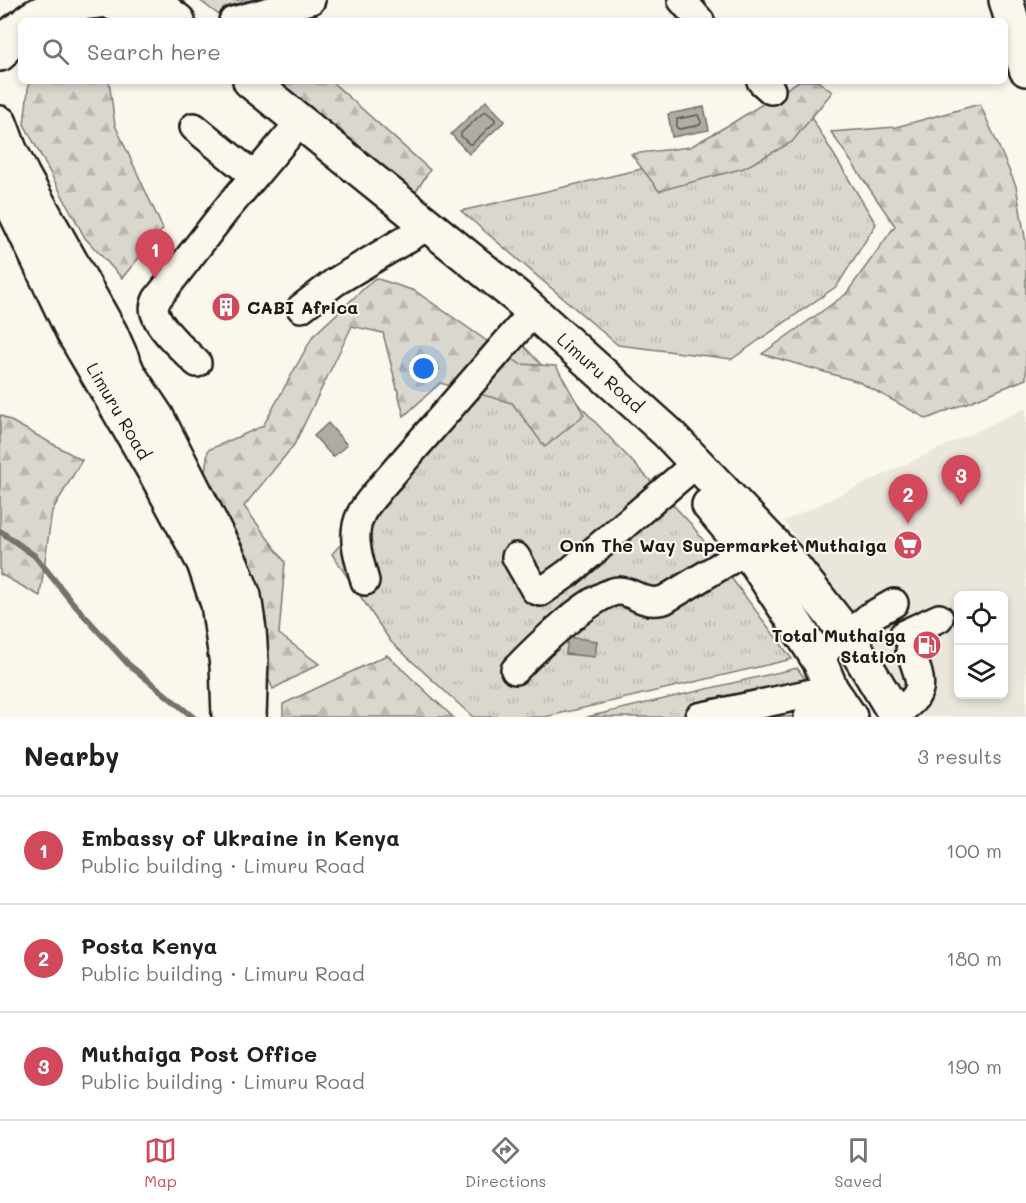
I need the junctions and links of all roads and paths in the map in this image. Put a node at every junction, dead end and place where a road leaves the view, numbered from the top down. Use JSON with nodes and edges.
{"nodes":[{"id":1,"x":99,"y":0,"type":"edge"},
{"id":2,"x":151,"y":0,"type":"edge"},
{"id":3,"x":311,"y":0,"type":"edge"},
{"id":4,"x":682,"y":0,"type":"edge"},
{"id":5,"x":1006,"y":0,"type":"edge"},
{"id":6,"x":34,"y":18,"type":"edge"},
{"id":7,"x":142,"y":18,"type":"edge"},
{"id":8,"x":174,"y":18,"type":"edge"},
{"id":9,"x":244,"y":18,"type":"edge"},
{"id":10,"x":697,"y":18,"type":"edge"},
{"id":11,"x":18,"y":30,"type":"edge"},
{"id":12,"x":0,"y":54,"type":"edge"},
{"id":13,"x":1026,"y":69,"type":"edge"},
{"id":14,"x":236,"y":84,"type":"edge"},
{"id":15,"x":254,"y":84,"type":"edge"},
{"id":16,"x":0,"y":123,"type":"edge"},
{"id":17,"x":194,"y":127,"type":"dead end"},
{"id":18,"x":294,"y":129,"type":"junction"},
{"id":19,"x":254,"y":176,"type":"junction"},
{"id":20,"x":0,"y":180,"type":"edge"},
{"id":21,"x":418,"y":232,"type":"junction"},
{"id":22,"x":301,"y":308,"type":"dead end"},
{"id":23,"x":527,"y":319,"type":"junction"},
{"id":24,"x":196,"y":363,"type":"dead end"},
{"id":25,"x":684,"y":474,"type":"junction"},
{"id":26,"x":747,"y":550,"type":"junction"},
{"id":27,"x":516,"y":557,"type":"dead end"},
{"id":28,"x":365,"y":581,"type":"dead end"},
{"id":29,"x":894,"y":603,"type":"dead end"},
{"id":30,"x":939,"y":618,"type":"dead end"},
{"id":31,"x":848,"y":636,"type":"junction"},
{"id":32,"x":515,"y":670,"type":"dead end"},
{"id":33,"x":837,"y":694,"type":"edge"},
{"id":34,"x":896,"y":715,"type":"edge"},
{"id":35,"x":228,"y":717,"type":"edge"},
{"id":36,"x":249,"y":717,"type":"edge"},
{"id":37,"x":699,"y":717,"type":"edge"},
{"id":38,"x":809,"y":717,"type":"edge"}],
"edges":[{"from":1,"to":6,"type":"main road"},
{"from":1,"to":7,"type":"main road"},
{"from":2,"to":8,"type":"main road"},
{"from":3,"to":9,"type":"street"},
{"from":4,"to":10,"type":"street"},
{"from":5,"to":13,"type":"main road"},
{"from":11,"to":12,"type":"main road"},
{"from":14,"to":18,"type":"main road","name":"Limuru Road"},
{"from":15,"to":31,"type":"main road","name":"Limuru Road"},
{"from":16,"to":36,"type":"main road"},
{"from":17,"to":19,"type":"street"},
{"from":18,"to":19,"type":"street"},
{"from":18,"to":21,"type":"main road","name":"Limuru Road"},
{"from":19,"to":24,"type":"street"},
{"from":20,"to":35,"type":"main road","name":"Limuru Road"},
{"from":21,"to":22,"type":"street"},
{"from":21,"to":23,"type":"main road","name":"Limuru Road"},
{"from":23,"to":25,"type":"main road","name":"Limuru Road"},
{"from":23,"to":28,"type":"street"},
{"from":25,"to":26,"type":"main road","name":"Limuru Road"},
{"from":25,"to":27,"type":"street"},
{"from":26,"to":32,"type":"street"},
{"from":26,"to":33,"type":"main road","name":"Limuru Road"},
{"from":29,"to":31,"type":"street"},
{"from":30,"to":34,"type":"street"},
{"from":31,"to":33,"type":"street"},
{"from":31,"to":34,"type":"main road","name":"Limuru Road"},
{"from":33,"to":37,"type":"street"},
{"from":33,"to":38,"type":"street"}]}
